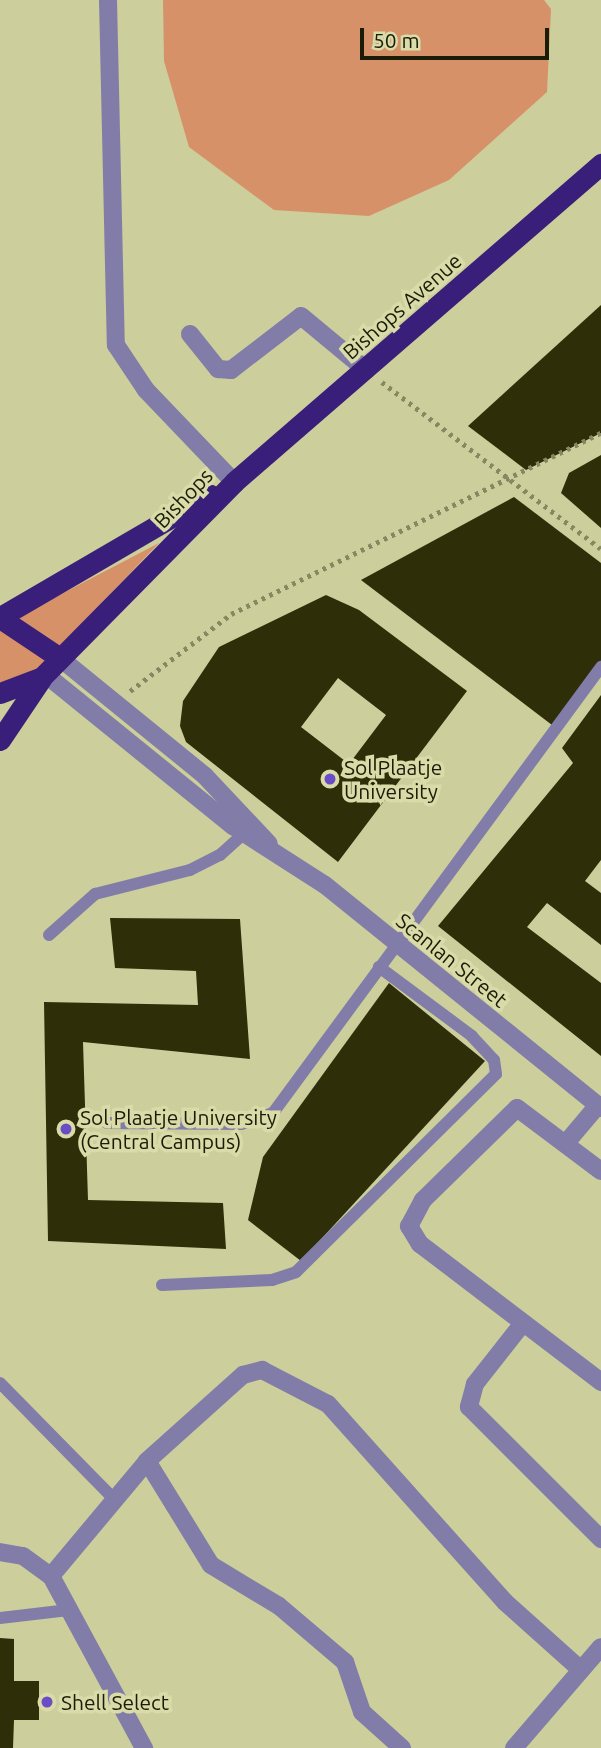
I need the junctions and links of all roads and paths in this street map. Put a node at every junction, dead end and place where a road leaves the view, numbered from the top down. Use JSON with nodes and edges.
{"nodes":[{"id":1,"x":108,"y":0,"type":"edge"},
{"id":2,"x":601,"y":164,"type":"edge"},
{"id":3,"x":190,"y":334,"type":"dead end"},
{"id":4,"x":366,"y":370,"type":"junction"},
{"id":5,"x":601,"y":433,"type":"edge"},
{"id":6,"x":506,"y":477,"type":"junction"},
{"id":7,"x":234,"y":482,"type":"junction"},
{"id":8,"x":601,"y":549,"type":"edge"},
{"id":9,"x":0,"y":618,"type":"edge"},
{"id":10,"x":60,"y":658,"type":"junction"},
{"id":11,"x":601,"y":667,"type":"edge"},
{"id":12,"x":43,"y":675,"type":"junction"},
{"id":13,"x":0,"y":693,"type":"edge"},
{"id":14,"x":115,"y":702,"type":"junction"},
{"id":15,"x":0,"y":740,"type":"edge"},
{"id":16,"x":250,"y":828,"type":"junction"},
{"id":17,"x":49,"y":935,"type":"dead end"},
{"id":18,"x":397,"y":943,"type":"junction"},
{"id":19,"x":379,"y":967,"type":"junction"},
{"id":20,"x":599,"y":1106,"type":"edge"},
{"id":21,"x":107,"y":1123,"type":"dead end"},
{"id":22,"x":566,"y":1143,"type":"junction"},
{"id":23,"x":601,"y":1171,"type":"edge"},
{"id":24,"x":162,"y":1285,"type":"dead end"},
{"id":25,"x":523,"y":1323,"type":"junction"},
{"id":26,"x":601,"y":1382,"type":"edge"},
{"id":27,"x":0,"y":1384,"type":"edge"},
{"id":28,"x":147,"y":1461,"type":"junction"},
{"id":29,"x":115,"y":1500,"type":"junction"},
{"id":30,"x":601,"y":1539,"type":"edge"},
{"id":31,"x":0,"y":1552,"type":"edge"},
{"id":32,"x":51,"y":1576,"type":"junction"},
{"id":33,"x":69,"y":1610,"type":"junction"},
{"id":34,"x":0,"y":1618,"type":"edge"},
{"id":35,"x":601,"y":1647,"type":"edge"},
{"id":36,"x":581,"y":1670,"type":"junction"},
{"id":37,"x":144,"y":1748,"type":"edge"},
{"id":38,"x":402,"y":1748,"type":"edge"},
{"id":39,"x":514,"y":1748,"type":"edge"}],
"edges":[{"from":1,"to":7,"type":"street"},
{"from":2,"to":4,"type":"highway","name":"Bishops Avenue"},
{"from":3,"to":4,"type":"street"},
{"from":4,"to":6,"type":"path"},
{"from":4,"to":7,"type":"highway","name":"Bishops Avenue"},
{"from":5,"to":6,"type":"path"},
{"from":6,"to":8,"type":"path"},
{"from":6,"to":14,"type":"path"},
{"from":7,"to":9,"type":"highway","name":"Bishops"},
{"from":7,"to":10,"type":"highway","name":"Bishops"},
{"from":9,"to":10,"type":"highway"},
{"from":10,"to":12,"type":"highway","name":"Bishops"},
{"from":10,"to":14,"type":"street","name":"Scanlan Street"},
{"from":11,"to":18,"type":"lane"},
{"from":12,"to":13,"type":"highway","name":"Bishops"},
{"from":12,"to":15,"type":"highway"},
{"from":12,"to":16,"type":"street","name":"Scanlan Street"},
{"from":14,"to":16,"type":"street","name":"Scanlan Street"},
{"from":16,"to":17,"type":"lane"},
{"from":16,"to":18,"type":"street","name":"Scanlan Street"},
{"from":18,"to":19,"type":"lane"},
{"from":18,"to":20,"type":"street","name":"Scanlan Street"},
{"from":19,"to":21,"type":"lane"},
{"from":19,"to":24,"type":"lane"},
{"from":20,"to":22,"type":"street"},
{"from":22,"to":23,"type":"street"},
{"from":22,"to":25,"type":"street"},
{"from":25,"to":26,"type":"street"},
{"from":25,"to":30,"type":"street"},
{"from":27,"to":29,"type":"lane"},
{"from":28,"to":29,"type":"street"},
{"from":28,"to":36,"type":"street"},
{"from":28,"to":38,"type":"street"},
{"from":29,"to":32,"type":"street"},
{"from":31,"to":32,"type":"street"},
{"from":32,"to":33,"type":"street"},
{"from":33,"to":34,"type":"lane"},
{"from":33,"to":37,"type":"street"},
{"from":35,"to":36,"type":"street"},
{"from":36,"to":39,"type":"street"}]}
